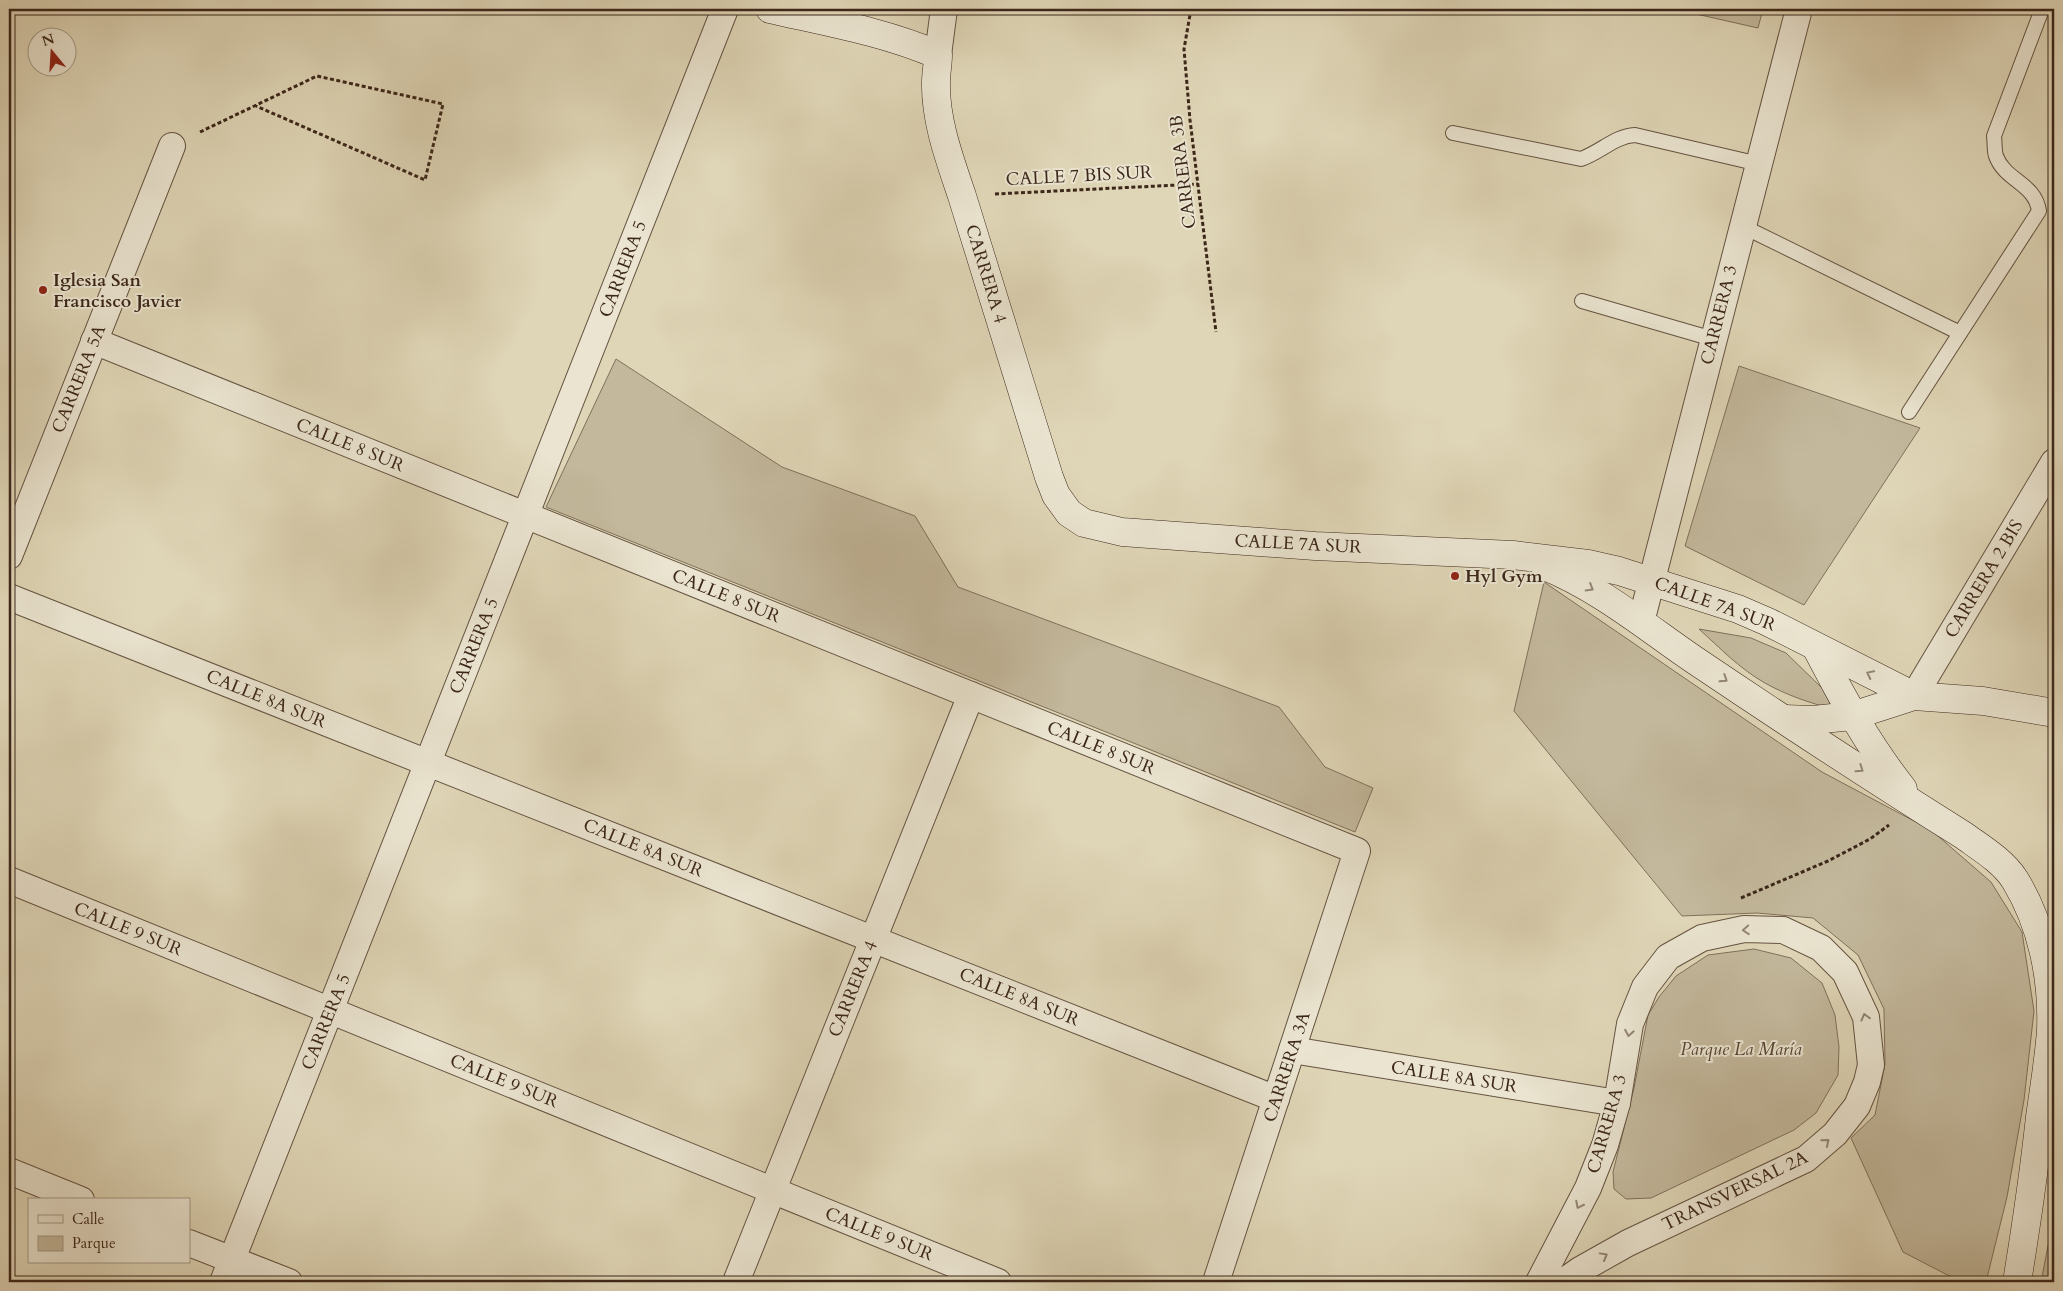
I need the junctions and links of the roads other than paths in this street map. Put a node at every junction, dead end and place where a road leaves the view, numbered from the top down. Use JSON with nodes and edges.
{"nodes":[{"id":1,"x":725,"y":9,"type":"edge"},
{"id":2,"x":770,"y":9,"type":"edge"},
{"id":3,"x":944,"y":9,"type":"edge"},
{"id":4,"x":1799,"y":9,"type":"edge"},
{"id":5,"x":2041,"y":12,"type":"dead end"},
{"id":6,"x":938,"y":55,"type":"junction"},
{"id":7,"x":1453,"y":133,"type":"dead end"},
{"id":8,"x":172,"y":146,"type":"road end"},
{"id":9,"x":1758,"y":164,"type":"junction"},
{"id":10,"x":1742,"y":226,"type":"junction"},
{"id":11,"x":1582,"y":301,"type":"dead end"},
{"id":12,"x":1960,"y":333,"type":"junction"},
{"id":13,"x":1713,"y":339,"type":"junction"},
{"id":14,"x":94,"y":341,"type":"junction"},
{"id":15,"x":1909,"y":412,"type":"dead end"},
{"id":16,"x":2054,"y":462,"type":"edge"},
{"id":17,"x":526,"y":516,"type":"junction"},
{"id":18,"x":1084,"y":523,"type":"joint"},
{"id":19,"x":1513,"y":555,"type":"junction"},
{"id":20,"x":9,"y":556,"type":"edge"},
{"id":21,"x":1652,"y":580,"type":"junction"},
{"id":22,"x":9,"y":597,"type":"edge"},
{"id":23,"x":1641,"y":622,"type":"junction"},
{"id":24,"x":1816,"y":647,"type":"junction"},
{"id":25,"x":971,"y":695,"type":"junction"},
{"id":26,"x":1914,"y":696,"type":"junction"},
{"id":27,"x":2054,"y":714,"type":"edge"},
{"id":28,"x":1852,"y":716,"type":"junction"},
{"id":29,"x":1784,"y":718,"type":"junction"},
{"id":30,"x":428,"y":763,"type":"junction"},
{"id":31,"x":1916,"y":806,"type":"junction"},
{"id":32,"x":1357,"y":851,"type":"joint"},
{"id":33,"x":9,"y":880,"type":"edge"},
{"id":34,"x":873,"y":939,"type":"junction"},
{"id":35,"x":1645,"y":987,"type":"joint"},
{"id":36,"x":330,"y":1010,"type":"junction"},
{"id":37,"x":2052,"y":1031,"type":"edge"},
{"id":38,"x":1292,"y":1050,"type":"junction"},
{"id":39,"x":1276,"y":1099,"type":"junction"},
{"id":40,"x":1616,"y":1103,"type":"junction"},
{"id":41,"x":9,"y":1171,"type":"edge"},
{"id":42,"x":772,"y":1191,"type":"junction"},
{"id":43,"x":76,"y":1198,"type":"edge"},
{"id":44,"x":190,"y":1243,"type":"edge"},
{"id":45,"x":228,"y":1271,"type":"edge"},
{"id":46,"x":289,"y":1282,"type":"edge"},
{"id":47,"x":736,"y":1282,"type":"edge"},
{"id":48,"x":998,"y":1282,"type":"edge"},
{"id":49,"x":1216,"y":1282,"type":"edge"},
{"id":50,"x":1539,"y":1282,"type":"edge"},
{"id":51,"x":1563,"y":1282,"type":"edge"},
{"id":52,"x":2016,"y":1282,"type":"edge"}],
"edges":[{"from":1,"to":17,"type":"street","name":"CARRERA 5"},
{"from":2,"to":6,"type":"street"},
{"from":3,"to":6,"type":"street","name":"CARRERA 4"},
{"from":4,"to":9,"type":"street","name":"CARRERA 3"},
{"from":5,"to":12,"type":"lane"},
{"from":6,"to":18,"type":"street","name":"CARRERA 4"},
{"from":7,"to":9,"type":"lane"},
{"from":8,"to":14,"type":"street","name":"CARRERA 5A"},
{"from":9,"to":10,"type":"street","name":"CARRERA 3"},
{"from":10,"to":12,"type":"lane"},
{"from":10,"to":13,"type":"street","name":"CARRERA 3"},
{"from":11,"to":13,"type":"lane"},
{"from":12,"to":15,"type":"lane"},
{"from":13,"to":21,"type":"street","name":"CARRERA 3"},
{"from":14,"to":17,"type":"street","name":"CALLE 8 SUR"},
{"from":14,"to":20,"type":"street","name":"CARRERA 5A"},
{"from":16,"to":26,"type":"street","name":"CARRERA 2 BIS"},
{"from":17,"to":25,"type":"street","name":"CALLE 8 SUR"},
{"from":17,"to":30,"type":"street","name":"CARRERA 5"},
{"from":18,"to":19,"type":"street","name":"CALLE 7A SUR"},
{"from":19,"to":21,"type":"street","name":"CALLE 7A SUR"},
{"from":19,"to":23,"type":"street","name":"CALLE 7A SUR","one_way":true},
{"from":21,"to":23,"type":"street","name":"CARRERA 3"},
{"from":21,"to":24,"type":"street","name":"CALLE 7A SUR"},
{"from":22,"to":30,"type":"street","name":"CALLE 8A SUR"},
{"from":23,"to":29,"type":"street","name":"CALLE 7A SUR","one_way":true},
{"from":26,"to":24,"type":"street","one_way":true},
{"from":24,"to":28,"type":"street","name":"CALLE 7A SUR"},
{"from":25,"to":32,"type":"street","name":"CALLE 8 SUR"},
{"from":25,"to":34,"type":"street","name":"CARRERA 4"},
{"from":26,"to":27,"type":"street"},
{"from":26,"to":28,"type":"street"},
{"from":28,"to":29,"type":"street"},
{"from":28,"to":31,"type":"street","name":"CALLE 7A SUR"},
{"from":29,"to":31,"type":"street","name":"CALLE 7A SUR","one_way":true},
{"from":30,"to":34,"type":"street","name":"CALLE 8A SUR"},
{"from":30,"to":36,"type":"street","name":"CARRERA 5"},
{"from":31,"to":37,"type":"street","name":"CALLE 7A SUR"},
{"from":32,"to":38,"type":"street","name":"CARRERA 3A"},
{"from":33,"to":36,"type":"street","name":"CALLE 9 SUR"},
{"from":34,"to":39,"type":"street","name":"CALLE 8A SUR"},
{"from":34,"to":42,"type":"street","name":"CARRERA 4"},
{"from":35,"to":40,"type":"street","name":"CARRERA 3","one_way":true},
{"from":51,"to":35,"type":"street","name":"TRANSVERSAL 2A","one_way":true},
{"from":36,"to":42,"type":"street","name":"CALLE 9 SUR"},
{"from":36,"to":45,"type":"street","name":"CARRERA 5"},
{"from":37,"to":52,"type":"street","name":"CALLE 7A SUR"},
{"from":38,"to":39,"type":"street","name":"CARRERA 3A"},
{"from":38,"to":40,"type":"street","name":"CALLE 8A SUR"},
{"from":39,"to":49,"type":"street","name":"CARRERA 3A"},
{"from":40,"to":50,"type":"street","name":"CARRERA 3","one_way":true},
{"from":41,"to":43,"type":"street"},
{"from":42,"to":47,"type":"street","name":"CARRERA 4"},
{"from":42,"to":48,"type":"street","name":"CALLE 9 SUR"},
{"from":44,"to":45,"type":"street"},
{"from":45,"to":46,"type":"street"}]}
